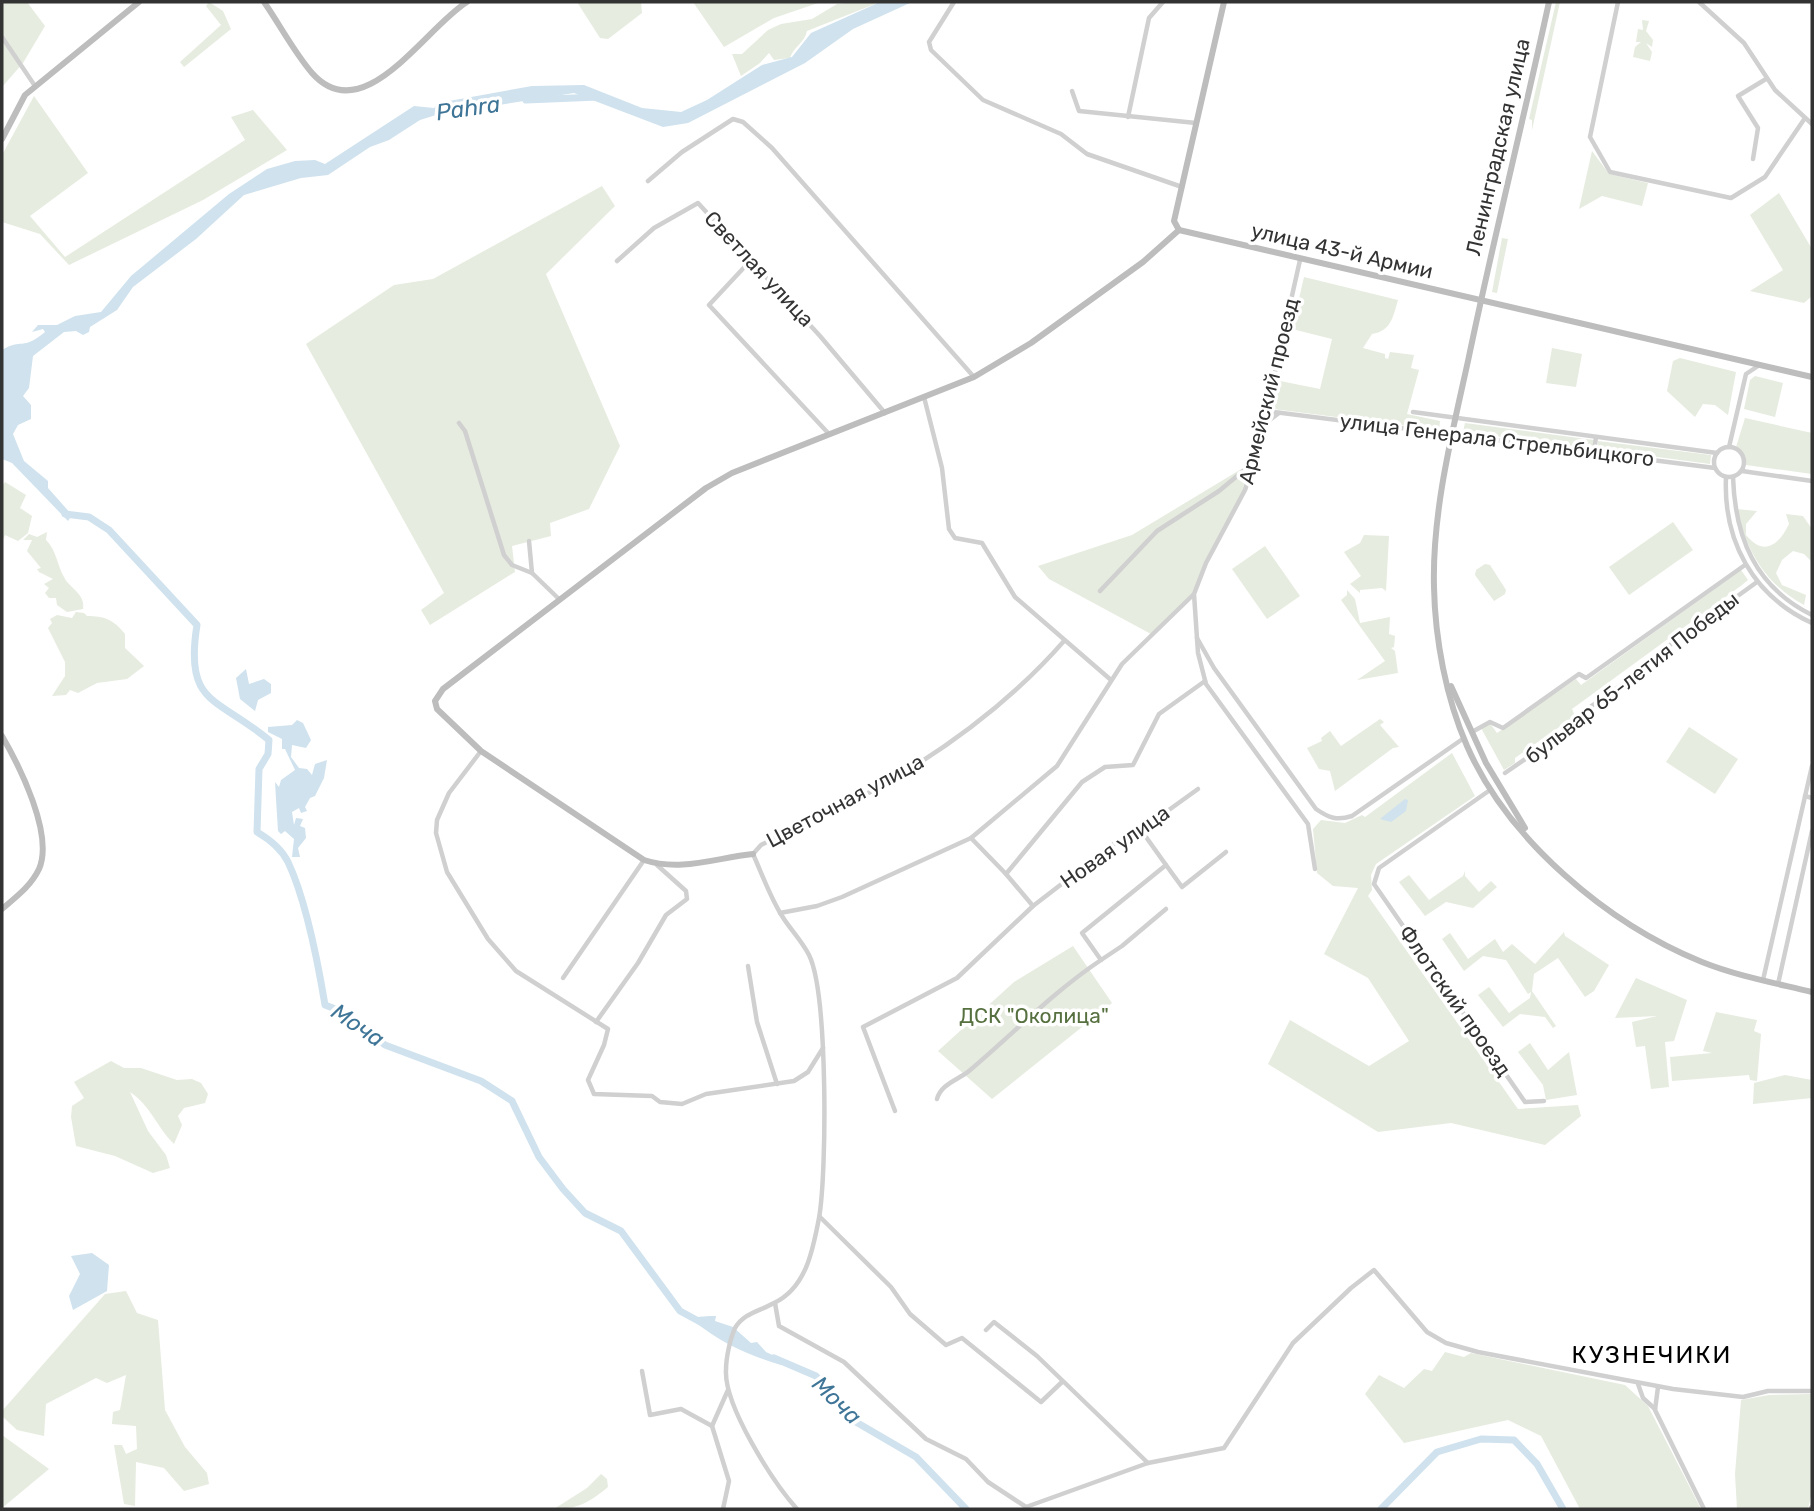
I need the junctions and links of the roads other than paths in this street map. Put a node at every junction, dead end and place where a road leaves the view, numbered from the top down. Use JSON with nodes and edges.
{"nodes":[{"id":1,"x":139,"y":2,"type":"edge"},
{"id":2,"x":264,"y":2,"type":"edge"},
{"id":3,"x":467,"y":2,"type":"edge"},
{"id":4,"x":954,"y":2,"type":"edge"},
{"id":5,"x":1163,"y":2,"type":"edge"},
{"id":6,"x":1223,"y":2,"type":"edge"},
{"id":7,"x":1549,"y":2,"type":"edge"},
{"id":8,"x":1618,"y":2,"type":"edge"},
{"id":9,"x":1699,"y":2,"type":"edge"},
{"id":10,"x":2,"y":37,"type":"edge"},
{"id":11,"x":1766,"y":79,"type":"junction"},
{"id":12,"x":35,"y":86,"type":"junction"},
{"id":13,"x":1072,"y":92,"type":"dead end"},
{"id":14,"x":1128,"y":117,"type":"junction"},
{"id":15,"x":1805,"y":118,"type":"junction"},
{"id":16,"x":1196,"y":123,"type":"junction"},
{"id":17,"x":1812,"y":123,"type":"edge"},
{"id":18,"x":2,"y":139,"type":"edge"},
{"id":19,"x":1753,"y":159,"type":"dead end"},
{"id":20,"x":648,"y":181,"type":"dead end"},
{"id":21,"x":1182,"y":187,"type":"junction"},
{"id":22,"x":1179,"y":230,"type":"junction"},
{"id":23,"x":751,"y":260,"type":"junction"},
{"id":24,"x":1300,"y":260,"type":"junction"},
{"id":25,"x":617,"y":261,"type":"dead end"},
{"id":26,"x":1483,"y":288,"type":"junction"},
{"id":27,"x":1480,"y":300,"type":"junction"},
{"id":28,"x":1496,"y":304,"type":"junction"},
{"id":29,"x":1737,"y":359,"type":"junction"},
{"id":30,"x":1761,"y":365,"type":"junction"},
{"id":31,"x":1746,"y":374,"type":"junction"},
{"id":32,"x":974,"y":377,"type":"junction"},
{"id":33,"x":1812,"y":377,"type":"edge"},
{"id":34,"x":924,"y":397,"type":"junction"},
{"id":35,"x":1266,"y":411,"type":"junction"},
{"id":36,"x":1413,"y":412,"type":"dead end"},
{"id":37,"x":885,"y":413,"type":"junction"},
{"id":38,"x":1280,"y":413,"type":"junction"},
{"id":39,"x":1455,"y":418,"type":"junction"},
{"id":40,"x":458,"y":423,"type":"dead end"},
{"id":41,"x":1263,"y":425,"type":"junction"},
{"id":42,"x":830,"y":435,"type":"junction"},
{"id":43,"x":1452,"y":435,"type":"junction"},
{"id":44,"x":1596,"y":437,"type":"junction"},
{"id":45,"x":1729,"y":447,"type":"junction"},
{"id":46,"x":1594,"y":452,"type":"junction"},
{"id":47,"x":1717,"y":453,"type":"junction"},
{"id":48,"x":1255,"y":461,"type":"junction"},
{"id":49,"x":1715,"y":468,"type":"junction"},
{"id":50,"x":1742,"y":471,"type":"junction"},
{"id":51,"x":1726,"y":477,"type":"junction"},
{"id":52,"x":1733,"y":477,"type":"junction"},
{"id":53,"x":1812,"y":481,"type":"edge"},
{"id":54,"x":529,"y":541,"type":"dead end"},
{"id":55,"x":1745,"y":545,"type":"junction"},
{"id":56,"x":1737,"y":550,"type":"junction"},
{"id":57,"x":1745,"y":565,"type":"junction"},
{"id":58,"x":532,"y":573,"type":"junction"},
{"id":59,"x":1757,"y":582,"type":"junction"},
{"id":60,"x":1775,"y":589,"type":"junction"},
{"id":61,"x":1100,"y":591,"type":"dead end"},
{"id":62,"x":1194,"y":594,"type":"junction"},
{"id":63,"x":1769,"y":594,"type":"junction"},
{"id":64,"x":559,"y":599,"type":"junction"},
{"id":65,"x":1812,"y":615,"type":"edge"},
{"id":66,"x":1812,"y":623,"type":"edge"},
{"id":67,"x":1196,"y":638,"type":"junction"},
{"id":68,"x":1065,"y":641,"type":"junction"},
{"id":69,"x":1445,"y":671,"type":"junction"},
{"id":70,"x":1111,"y":680,"type":"junction"},
{"id":71,"x":1205,"y":681,"type":"junction"},
{"id":72,"x":1464,"y":715,"type":"junction"},
{"id":73,"x":1457,"y":719,"type":"junction"},
{"id":74,"x":1471,"y":732,"type":"junction"},
{"id":75,"x":2,"y":737,"type":"edge"},
{"id":76,"x":1464,"y":738,"type":"junction"},
{"id":77,"x":481,"y":751,"type":"junction"},
{"id":78,"x":1812,"y":766,"type":"edge"},
{"id":79,"x":1505,"y":773,"type":"dead end"},
{"id":80,"x":1198,"y":789,"type":"dead end"},
{"id":81,"x":1490,"y":790,"type":"junction"},
{"id":82,"x":1805,"y":796,"type":"junction"},
{"id":83,"x":1812,"y":798,"type":"edge"},
{"id":84,"x":1509,"y":801,"type":"junction"},
{"id":85,"x":1499,"y":805,"type":"junction"},
{"id":86,"x":1141,"y":830,"type":"junction"},
{"id":87,"x":1812,"y":831,"type":"edge"},
{"id":88,"x":971,"y":838,"type":"junction"},
{"id":89,"x":1531,"y":839,"type":"junction"},
{"id":90,"x":1226,"y":852,"type":"dead end"},
{"id":91,"x":753,"y":854,"type":"junction"},
{"id":92,"x":644,"y":860,"type":"junction"},
{"id":93,"x":656,"y":864,"type":"junction"},
{"id":94,"x":1166,"y":865,"type":"junction"},
{"id":95,"x":1315,"y":869,"type":"dead end"},
{"id":96,"x":1006,"y":874,"type":"junction"},
{"id":97,"x":1033,"y":906,"type":"junction"},
{"id":98,"x":2,"y":909,"type":"edge"},
{"id":99,"x":1166,"y":909,"type":"dead end"},
{"id":100,"x":780,"y":913,"type":"junction"},
{"id":101,"x":1101,"y":960,"type":"junction"},
{"id":102,"x":748,"y":966,"type":"dead end"},
{"id":103,"x":563,"y":978,"type":"dead end"},
{"id":104,"x":1763,"y":980,"type":"junction"},
{"id":105,"x":1778,"y":984,"type":"junction"},
{"id":106,"x":1812,"y":992,"type":"edge"},
{"id":107,"x":596,"y":1022,"type":"junction"},
{"id":108,"x":822,"y":1048,"type":"junction"},
{"id":109,"x":777,"y":1084,"type":"junction"},
{"id":110,"x":937,"y":1099,"type":"dead end"},
{"id":111,"x":1545,"y":1101,"type":"dead end"},
{"id":112,"x":895,"y":1111,"type":"dead end"},
{"id":113,"x":820,"y":1216,"type":"junction"},
{"id":114,"x":775,"y":1303,"type":"junction"},
{"id":115,"x":986,"y":1330,"type":"dead end"},
{"id":116,"x":642,"y":1371,"type":"dead end"},
{"id":117,"x":1062,"y":1382,"type":"junction"},
{"id":118,"x":1638,"y":1384,"type":"junction"},
{"id":119,"x":1658,"y":1387,"type":"junction"},
{"id":120,"x":729,"y":1389,"type":"junction"},
{"id":121,"x":1812,"y":1391,"type":"edge"},
{"id":122,"x":1655,"y":1410,"type":"junction"},
{"id":123,"x":712,"y":1426,"type":"junction"},
{"id":124,"x":1148,"y":1463,"type":"junction"},
{"id":125,"x":723,"y":1509,"type":"edge"},
{"id":126,"x":797,"y":1509,"type":"edge"},
{"id":127,"x":1704,"y":1509,"type":"edge"}],
"edges":[{"from":1,"to":12,"type":"main road"},
{"from":2,"to":3,"type":"main road"},
{"from":4,"to":21,"type":"street"},
{"from":5,"to":14,"type":"street"},
{"from":6,"to":16,"type":"main road"},
{"from":7,"to":26,"type":"main road","name":"Ленинградская улица"},
{"from":8,"to":15,"type":"street"},
{"from":9,"to":11,"type":"street"},
{"from":10,"to":12,"type":"street"},
{"from":11,"to":15,"type":"street"},
{"from":11,"to":19,"type":"street"},
{"from":12,"to":18,"type":"main road"},
{"from":13,"to":14,"type":"street"},
{"from":14,"to":16,"type":"street"},
{"from":15,"to":17,"type":"street"},
{"from":16,"to":21,"type":"main road"},
{"from":20,"to":32,"type":"street"},
{"from":21,"to":22,"type":"main road"},
{"from":22,"to":24,"type":"main road","name":"улица 43-й Армии"},
{"from":22,"to":32,"type":"main road"},
{"from":23,"to":25,"type":"street","name":"Светлая улица"},
{"from":23,"to":37,"type":"street","name":"Светлая улица"},
{"from":23,"to":42,"type":"street"},
{"from":24,"to":27,"type":"main road","name":"улица 43-й Армии"},
{"from":24,"to":35,"type":"street","name":"Армейский проезд"},
{"from":26,"to":27,"type":"main road","name":"Ленинградская улица"},
{"from":26,"to":28,"type":"main road"},
{"from":27,"to":28,"type":"main road","name":"улица 43-й Армии"},
{"from":27,"to":39,"type":"main road","name":"Ленинградская улица"},
{"from":28,"to":29,"type":"main road","name":"улица 43-й Армии"},
{"from":29,"to":30,"type":"main road","name":"улица 43-й Армии"},
{"from":29,"to":31,"type":"street"},
{"from":30,"to":31,"type":"street"},
{"from":30,"to":33,"type":"main road","name":"улица 43-й Армии"},
{"from":31,"to":45,"type":"street"},
{"from":32,"to":34,"type":"main road"},
{"from":34,"to":37,"type":"main road"},
{"from":34,"to":68,"type":"street"},
{"from":35,"to":38,"type":"street","name":"улица Генерала Стрельбицкого"},
{"from":35,"to":41,"type":"street","name":"Армейский проезд"},
{"from":36,"to":39,"type":"street","name":"улица Генерала Стрельбицкого"},
{"from":37,"to":42,"type":"main road"},
{"from":38,"to":41,"type":"street"},
{"from":38,"to":43,"type":"street","name":"улица Генерала Стрельбицкого"},
{"from":39,"to":43,"type":"main road","name":"Ленинградская улица"},
{"from":39,"to":44,"type":"street","name":"улица Генерала Стрельбицкого"},
{"from":40,"to":58,"type":"street"},
{"from":41,"to":48,"type":"street","name":"Армейский проезд"},
{"from":42,"to":64,"type":"main road"},
{"from":43,"to":46,"type":"street","name":"улица Генерала Стрельбицкого"},
{"from":43,"to":69,"type":"main road","name":"Ленинградская улица"},
{"from":44,"to":46,"type":"street"},
{"from":44,"to":47,"type":"street","name":"улица Генерала Стрельбицкого"},
{"from":45,"to":47,"type":"street"},
{"from":45,"to":50,"type":"street"},
{"from":46,"to":49,"type":"street","name":"улица Генерала Стрельбицкого"},
{"from":47,"to":49,"type":"street"},
{"from":48,"to":61,"type":"street"},
{"from":48,"to":62,"type":"street","name":"Армейский проезд"},
{"from":49,"to":51,"type":"street"},
{"from":50,"to":52,"type":"street"},
{"from":50,"to":53,"type":"street"},
{"from":51,"to":52,"type":"street"},
{"from":51,"to":56,"type":"street"},
{"from":52,"to":55,"type":"street"},
{"from":54,"to":58,"type":"street"},
{"from":55,"to":56,"type":"street"},
{"from":55,"to":60,"type":"street"},
{"from":56,"to":57,"type":"street"},
{"from":57,"to":59,"type":"street"},
{"from":57,"to":74,"type":"street","name":"бульвар 65-летия Победы"},
{"from":58,"to":64,"type":"street"},
{"from":59,"to":63,"type":"street"},
{"from":59,"to":79,"type":"street","name":"бульвар 65-летия Победы"},
{"from":60,"to":63,"type":"street"},
{"from":60,"to":65,"type":"street"},
{"from":62,"to":67,"type":"street","name":"Армейский проезд"},
{"from":62,"to":70,"type":"street"},
{"from":63,"to":66,"type":"street"},
{"from":64,"to":77,"type":"main road"},
{"from":67,"to":71,"type":"street"},
{"from":67,"to":76,"type":"street","name":"Армейский проезд"},
{"from":68,"to":70,"type":"street"},
{"from":68,"to":91,"type":"street","name":"Цветочная улица"},
{"from":69,"to":72,"type":"main road"},
{"from":69,"to":73,"type":"main road"},
{"from":70,"to":88,"type":"street"},
{"from":71,"to":95,"type":"street"},
{"from":71,"to":96,"type":"street"},
{"from":72,"to":73,"type":"main road"},
{"from":72,"to":74,"type":"main road"},
{"from":73,"to":76,"type":"main road"},
{"from":74,"to":84,"type":"main road"},
{"from":75,"to":98,"type":"main road"},
{"from":76,"to":81,"type":"main road"},
{"from":77,"to":92,"type":"main road"},
{"from":77,"to":107,"type":"street"},
{"from":78,"to":82,"type":"street"},
{"from":80,"to":86,"type":"street","name":"Новая улица"},
{"from":81,"to":85,"type":"main road"},
{"from":81,"to":111,"type":"street","name":"Флотский проезд"},
{"from":82,"to":83,"type":"street"},
{"from":82,"to":104,"type":"street"},
{"from":84,"to":85,"type":"main road"},
{"from":84,"to":89,"type":"main road"},
{"from":85,"to":89,"type":"main road"},
{"from":86,"to":94,"type":"street"},
{"from":86,"to":97,"type":"street","name":"Новая улица"},
{"from":87,"to":105,"type":"street"},
{"from":88,"to":96,"type":"street"},
{"from":88,"to":100,"type":"street"},
{"from":89,"to":104,"type":"main road"},
{"from":90,"to":94,"type":"street"},
{"from":91,"to":93,"type":"main road"},
{"from":91,"to":100,"type":"street"},
{"from":92,"to":93,"type":"main road"},
{"from":92,"to":103,"type":"street"},
{"from":93,"to":107,"type":"street"},
{"from":94,"to":101,"type":"street"},
{"from":96,"to":97,"type":"street"},
{"from":97,"to":112,"type":"street","name":"Новая улица"},
{"from":99,"to":101,"type":"street"},
{"from":100,"to":108,"type":"street"},
{"from":101,"to":110,"type":"street"},
{"from":102,"to":109,"type":"street"},
{"from":104,"to":105,"type":"main road"},
{"from":105,"to":106,"type":"main road"},
{"from":107,"to":109,"type":"street"},
{"from":108,"to":109,"type":"street"},
{"from":108,"to":113,"type":"street"},
{"from":113,"to":114,"type":"street"},
{"from":113,"to":117,"type":"street"},
{"from":114,"to":120,"type":"street"},
{"from":114,"to":124,"type":"street"},
{"from":115,"to":117,"type":"street"},
{"from":116,"to":123,"type":"street"},
{"from":117,"to":124,"type":"street"},
{"from":118,"to":119,"type":"street"},
{"from":118,"to":122,"type":"street"},
{"from":118,"to":124,"type":"street"},
{"from":119,"to":121,"type":"street"},
{"from":119,"to":122,"type":"street"},
{"from":120,"to":123,"type":"street"},
{"from":120,"to":126,"type":"street"},
{"from":122,"to":127,"type":"street"},
{"from":123,"to":125,"type":"street"}]}
